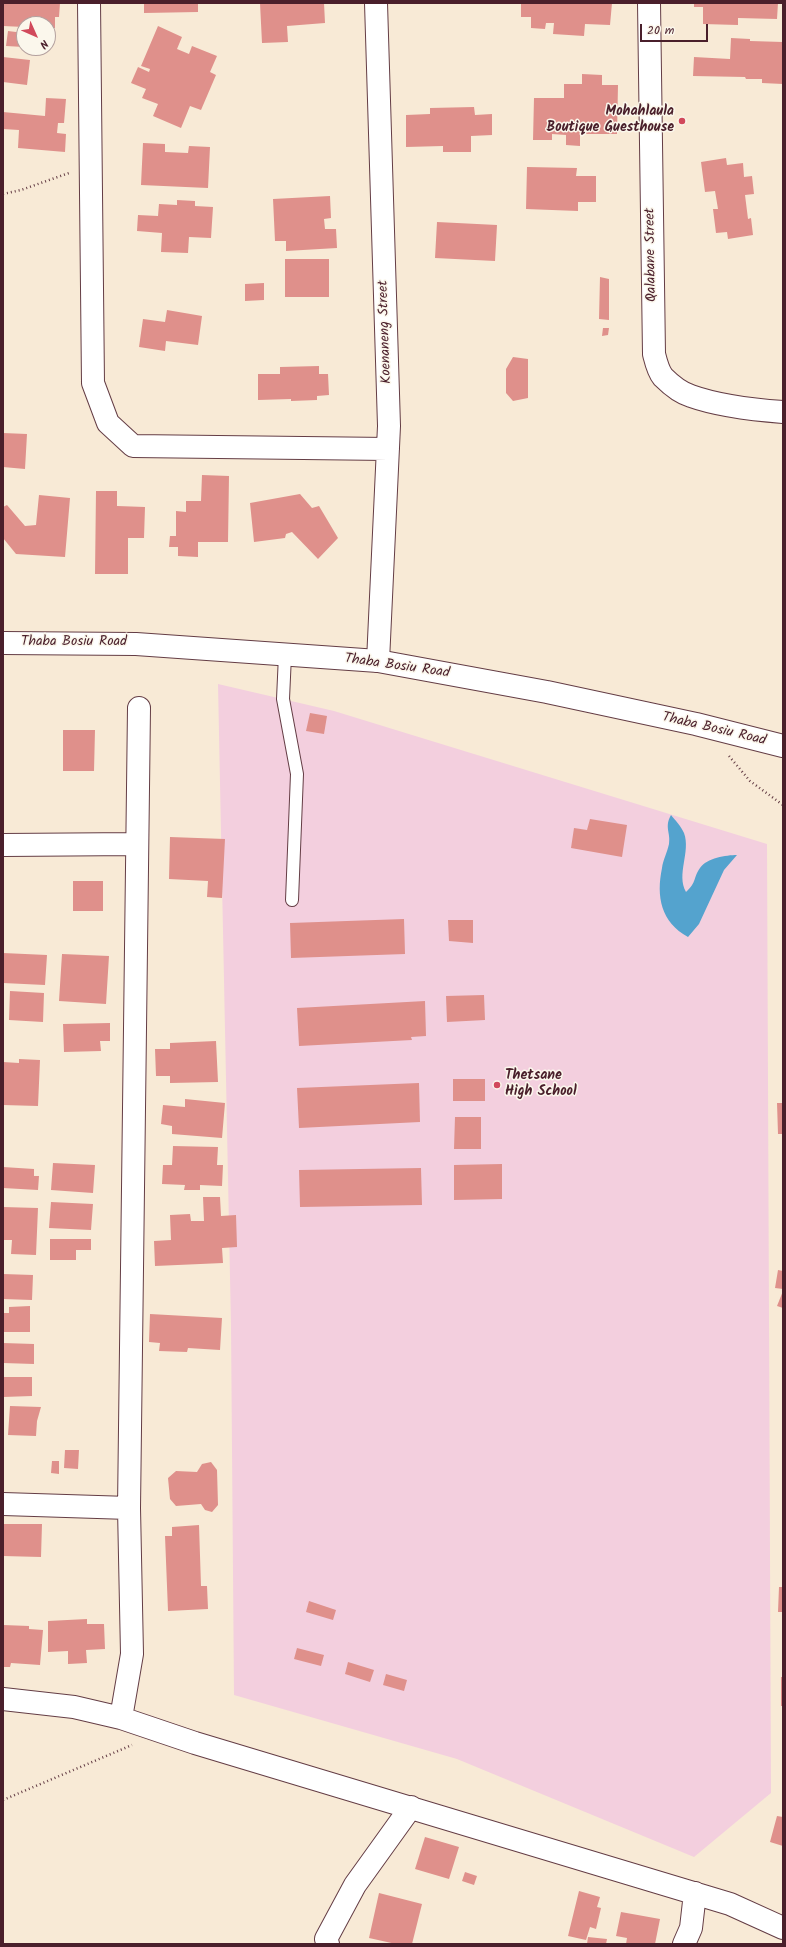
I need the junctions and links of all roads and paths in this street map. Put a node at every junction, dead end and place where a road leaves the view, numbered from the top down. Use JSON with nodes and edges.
{"nodes":[{"id":1,"x":89,"y":3,"type":"edge"},
{"id":2,"x":376,"y":3,"type":"edge"},
{"id":3,"x":649,"y":3,"type":"edge"},
{"id":4,"x":90,"y":167,"type":"junction"},
{"id":5,"x":3,"y":194,"type":"edge"},
{"id":6,"x":783,"y":412,"type":"edge"},
{"id":7,"x":388,"y":449,"type":"junction"},
{"id":8,"x":3,"y":643,"type":"edge"},
{"id":9,"x":285,"y":655,"type":"junction"},
{"id":10,"x":378,"y":661,"type":"junction"},
{"id":11,"x":139,"y":708,"type":"dead end"},
{"id":12,"x":783,"y":746,"type":"edge"},
{"id":13,"x":728,"y":754,"type":"dead end"},
{"id":14,"x":783,"y":805,"type":"edge"},
{"id":15,"x":137,"y":844,"type":"junction"},
{"id":16,"x":3,"y":845,"type":"edge"},
{"id":17,"x":292,"y":900,"type":"dead end"},
{"id":18,"x":3,"y":1504,"type":"edge"},
{"id":19,"x":129,"y":1508,"type":"junction"},
{"id":20,"x":3,"y":1699,"type":"edge"},
{"id":21,"x":121,"y":1718,"type":"junction"},
{"id":22,"x":161,"y":1732,"type":"junction"},
{"id":23,"x":3,"y":1800,"type":"edge"},
{"id":24,"x":411,"y":1807,"type":"junction"},
{"id":25,"x":695,"y":1893,"type":"junction"},
{"id":26,"x":783,"y":1928,"type":"edge"},
{"id":27,"x":328,"y":1944,"type":"edge"},
{"id":28,"x":684,"y":1944,"type":"edge"}],
"edges":[{"from":1,"to":4,"type":"street"},
{"from":2,"to":7,"type":"street","name":"Koenaneng Street"},
{"from":3,"to":6,"type":"street","name":"Qalabane Street"},
{"from":4,"to":5,"type":"path"},
{"from":4,"to":7,"type":"street"},
{"from":7,"to":10,"type":"street","name":"Koenaneng Street"},
{"from":8,"to":9,"type":"street","name":"Thaba Bosiu Road"},
{"from":9,"to":10,"type":"street","name":"Thaba Bosiu Road"},
{"from":9,"to":17,"type":"lane"},
{"from":10,"to":12,"type":"street","name":"Thaba Bosiu Road"},
{"from":11,"to":15,"type":"street"},
{"from":13,"to":14,"type":"path"},
{"from":15,"to":16,"type":"street"},
{"from":15,"to":19,"type":"street"},
{"from":18,"to":19,"type":"street"},
{"from":19,"to":21,"type":"street"},
{"from":20,"to":21,"type":"street"},
{"from":21,"to":22,"type":"street"},
{"from":22,"to":23,"type":"path"},
{"from":22,"to":24,"type":"street"},
{"from":24,"to":25,"type":"street"},
{"from":24,"to":27,"type":"street"},
{"from":25,"to":26,"type":"street"},
{"from":25,"to":28,"type":"street"}]}
